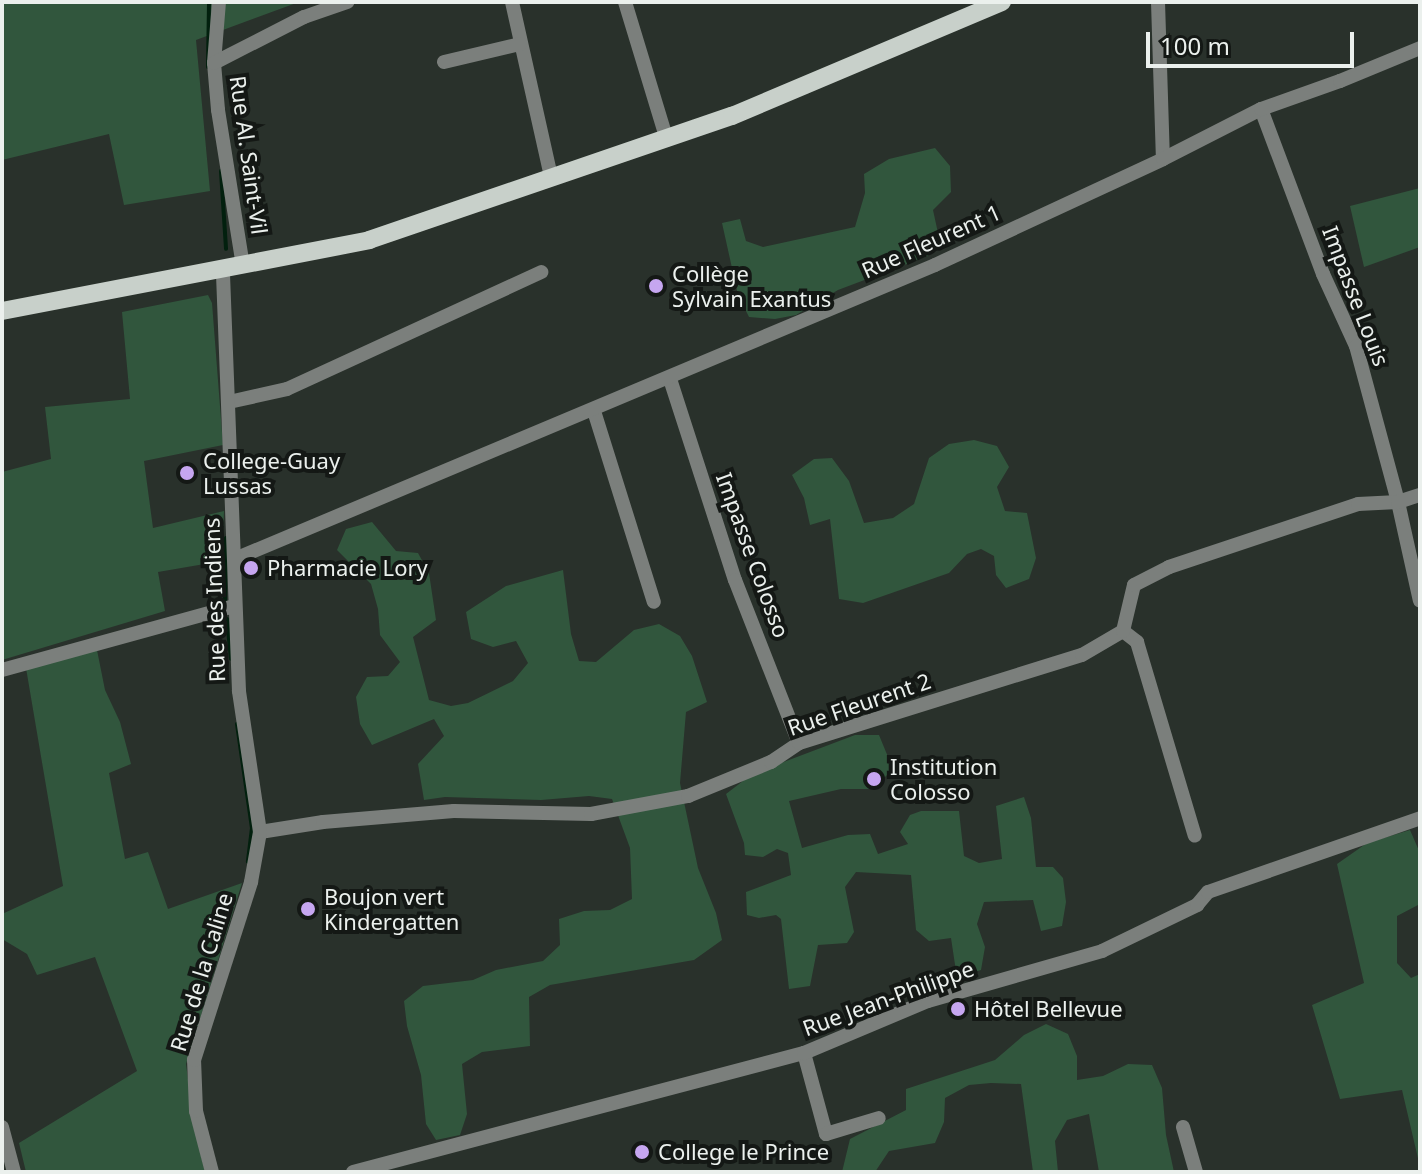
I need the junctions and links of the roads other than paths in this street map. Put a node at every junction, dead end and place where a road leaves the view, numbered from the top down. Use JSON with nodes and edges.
{"nodes":[{"id":1,"x":219,"y":2,"type":"edge"},
{"id":2,"x":347,"y":2,"type":"edge"},
{"id":3,"x":512,"y":2,"type":"edge"},
{"id":4,"x":625,"y":2,"type":"edge"},
{"id":5,"x":1002,"y":2,"type":"edge"},
{"id":6,"x":1158,"y":2,"type":"edge"},
{"id":7,"x":520,"y":44,"type":"junction"},
{"id":8,"x":1420,"y":48,"type":"edge"},
{"id":9,"x":444,"y":62,"type":"dead end"},
{"id":10,"x":214,"y":63,"type":"junction"},
{"id":11,"x":1261,"y":109,"type":"junction"},
{"id":12,"x":667,"y":140,"type":"junction"},
{"id":13,"x":1163,"y":159,"type":"junction"},
{"id":14,"x":551,"y":177,"type":"junction"},
{"id":15,"x":243,"y":266,"type":"junction"},
{"id":16,"x":223,"y":269,"type":"junction"},
{"id":17,"x":541,"y":272,"type":"dead end"},
{"id":18,"x":2,"y":311,"type":"edge"},
{"id":19,"x":670,"y":379,"type":"junction"},
{"id":20,"x":229,"y":402,"type":"junction"},
{"id":21,"x":594,"y":411,"type":"junction"},
{"id":22,"x":1420,"y":495,"type":"edge"},
{"id":23,"x":1398,"y":502,"type":"junction"},
{"id":24,"x":235,"y":559,"type":"junction"},
{"id":25,"x":1420,"y":601,"type":"edge"},
{"id":26,"x":654,"y":602,"type":"dead end"},
{"id":27,"x":234,"y":606,"type":"junction"},
{"id":28,"x":1123,"y":631,"type":"junction"},
{"id":29,"x":2,"y":670,"type":"edge"},
{"id":30,"x":799,"y":743,"type":"junction"},
{"id":31,"x":1420,"y":818,"type":"edge"},
{"id":32,"x":260,"y":832,"type":"junction"},
{"id":33,"x":1195,"y":836,"type":"dead end"},
{"id":34,"x":804,"y":1053,"type":"junction"},
{"id":35,"x":879,"y":1118,"type":"dead end"},
{"id":36,"x":2,"y":1127,"type":"edge"},
{"id":37,"x":1183,"y":1127,"type":"dead end"},
{"id":38,"x":14,"y":1172,"type":"edge"},
{"id":39,"x":212,"y":1172,"type":"edge"},
{"id":40,"x":353,"y":1172,"type":"edge"},
{"id":41,"x":1196,"y":1172,"type":"edge"}],
"edges":[{"from":1,"to":10,"type":"street","name":"Rue Al. Saint-Vil"},
{"from":2,"to":10,"type":"street"},
{"from":3,"to":7,"type":"street"},
{"from":4,"to":12,"type":"street"},
{"from":5,"to":12,"type":"main road"},
{"from":6,"to":13,"type":"street"},
{"from":7,"to":9,"type":"street"},
{"from":7,"to":14,"type":"street"},
{"from":8,"to":11,"type":"street","name":"Rue Fleurent 1"},
{"from":10,"to":15,"type":"street","name":"Rue Al. Saint-Vil"},
{"from":11,"to":13,"type":"street","name":"Rue Fleurent 1"},
{"from":11,"to":23,"type":"street","name":"Impasse Louis"},
{"from":12,"to":14,"type":"main road"},
{"from":13,"to":19,"type":"street","name":"Rue Fleurent 1"},
{"from":14,"to":15,"type":"main road"},
{"from":15,"to":16,"type":"main road"},
{"from":16,"to":18,"type":"main road"},
{"from":16,"to":20,"type":"street","name":"Rue des Indiens"},
{"from":17,"to":20,"type":"street"},
{"from":19,"to":21,"type":"street","name":"Rue Fleurent 1"},
{"from":19,"to":30,"type":"street","name":"Impasse Colosso"},
{"from":20,"to":24,"type":"street","name":"Rue des Indiens"},
{"from":21,"to":24,"type":"street","name":"Rue Fleurent 1"},
{"from":21,"to":26,"type":"street"},
{"from":22,"to":23,"type":"street"},
{"from":23,"to":25,"type":"street","name":"Impasse Louis"},
{"from":23,"to":28,"type":"street"},
{"from":24,"to":27,"type":"street","name":"Rue des Indiens"},
{"from":27,"to":29,"type":"street"},
{"from":27,"to":32,"type":"street","name":"Rue des Indiens"},
{"from":28,"to":30,"type":"street","name":"Rue Fleurent 2"},
{"from":28,"to":33,"type":"street"},
{"from":30,"to":32,"type":"street","name":"Rue Fleurent 2"},
{"from":31,"to":34,"type":"street","name":"Rue Jean-Philippe"},
{"from":32,"to":39,"type":"street","name":"Rue de la Caline"},
{"from":34,"to":35,"type":"street"},
{"from":34,"to":40,"type":"street","name":"Rue Jean-Philippe"},
{"from":36,"to":38,"type":"street"},
{"from":37,"to":41,"type":"street"}]}
